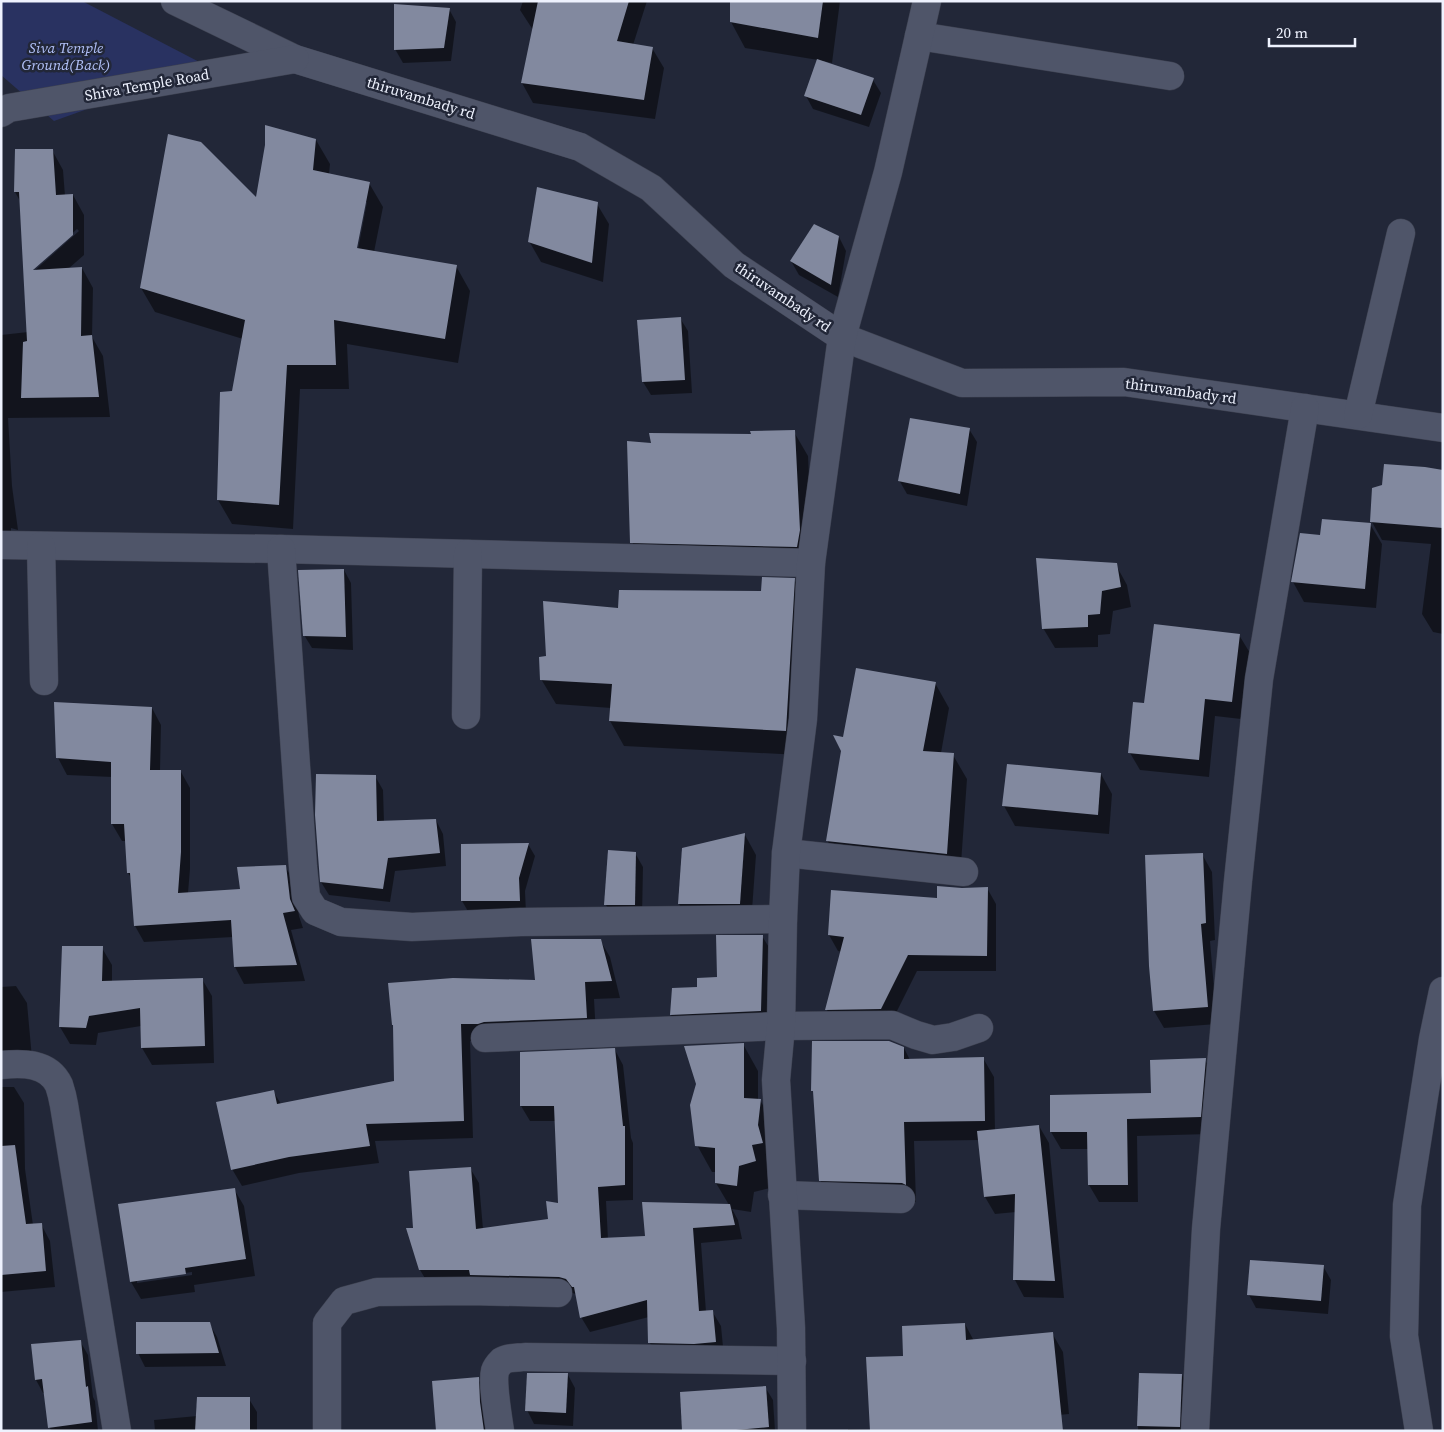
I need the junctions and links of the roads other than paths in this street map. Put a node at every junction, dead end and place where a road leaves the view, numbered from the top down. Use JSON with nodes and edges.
{"nodes":[{"id":1,"x":175,"y":1,"type":"edge"},
{"id":2,"x":927,"y":1,"type":"edge"},
{"id":3,"x":919,"y":36,"type":"junction"},
{"id":4,"x":295,"y":59,"type":"junction"},
{"id":5,"x":1170,"y":76,"type":"dead end"},
{"id":6,"x":1,"y":113,"type":"edge"},
{"id":7,"x":1401,"y":233,"type":"dead end"},
{"id":8,"x":842,"y":337,"type":"junction"},
{"id":9,"x":1305,"y":408,"type":"junction"},
{"id":10,"x":1358,"y":416,"type":"junction"},
{"id":11,"x":1443,"y":428,"type":"edge"},
{"id":12,"x":1,"y":545,"type":"edge"},
{"id":13,"x":41,"y":546,"type":"junction"},
{"id":14,"x":281,"y":549,"type":"junction"},
{"id":15,"x":468,"y":554,"type":"junction"},
{"id":16,"x":812,"y":563,"type":"junction"},
{"id":17,"x":44,"y":681,"type":"dead end"},
{"id":18,"x":466,"y":715,"type":"dead end"},
{"id":19,"x":786,"y":853,"type":"junction"},
{"id":20,"x":964,"y":872,"type":"dead end"},
{"id":21,"x":783,"y":919,"type":"junction"},
{"id":22,"x":1443,"y":990,"type":"edge"},
{"id":23,"x":781,"y":1026,"type":"junction"},
{"id":24,"x":979,"y":1028,"type":"dead end"},
{"id":25,"x":485,"y":1038,"type":"dead end"},
{"id":26,"x":1,"y":1065,"type":"edge"},
{"id":27,"x":782,"y":1195,"type":"junction"},
{"id":28,"x":902,"y":1199,"type":"dead end"},
{"id":29,"x":558,"y":1293,"type":"dead end"},
{"id":30,"x":792,"y":1362,"type":"junction"},
{"id":31,"x":116,"y":1431,"type":"edge"},
{"id":32,"x":327,"y":1431,"type":"edge"},
{"id":33,"x":500,"y":1431,"type":"edge"},
{"id":34,"x":792,"y":1431,"type":"edge"},
{"id":35,"x":1195,"y":1431,"type":"edge"},
{"id":36,"x":1419,"y":1431,"type":"edge"}],
"edges":[{"from":1,"to":4,"type":"street","name":"thiruvambady rd"},
{"from":2,"to":3,"type":"street"},
{"from":3,"to":5,"type":"street"},
{"from":3,"to":8,"type":"street"},
{"from":4,"to":6,"type":"street","name":"Shiva Temple Road"},
{"from":4,"to":8,"type":"street","name":"thiruvambady rd"},
{"from":7,"to":10,"type":"street"},
{"from":8,"to":9,"type":"street","name":"thiruvambady rd"},
{"from":8,"to":16,"type":"street"},
{"from":9,"to":10,"type":"street","name":"thiruvambady rd"},
{"from":9,"to":35,"type":"street"},
{"from":10,"to":11,"type":"street","name":"thiruvambady rd"},
{"from":12,"to":13,"type":"street"},
{"from":13,"to":14,"type":"street"},
{"from":13,"to":17,"type":"street"},
{"from":14,"to":15,"type":"street"},
{"from":14,"to":21,"type":"street"},
{"from":15,"to":16,"type":"street"},
{"from":15,"to":18,"type":"street"},
{"from":16,"to":19,"type":"street"},
{"from":19,"to":20,"type":"street"},
{"from":19,"to":21,"type":"street"},
{"from":21,"to":23,"type":"street"},
{"from":22,"to":36,"type":"street"},
{"from":23,"to":24,"type":"street"},
{"from":23,"to":25,"type":"street"},
{"from":23,"to":27,"type":"street"},
{"from":26,"to":31,"type":"street"},
{"from":27,"to":28,"type":"street"},
{"from":27,"to":30,"type":"street"},
{"from":29,"to":32,"type":"street"},
{"from":30,"to":33,"type":"street"},
{"from":30,"to":34,"type":"street"}]}
